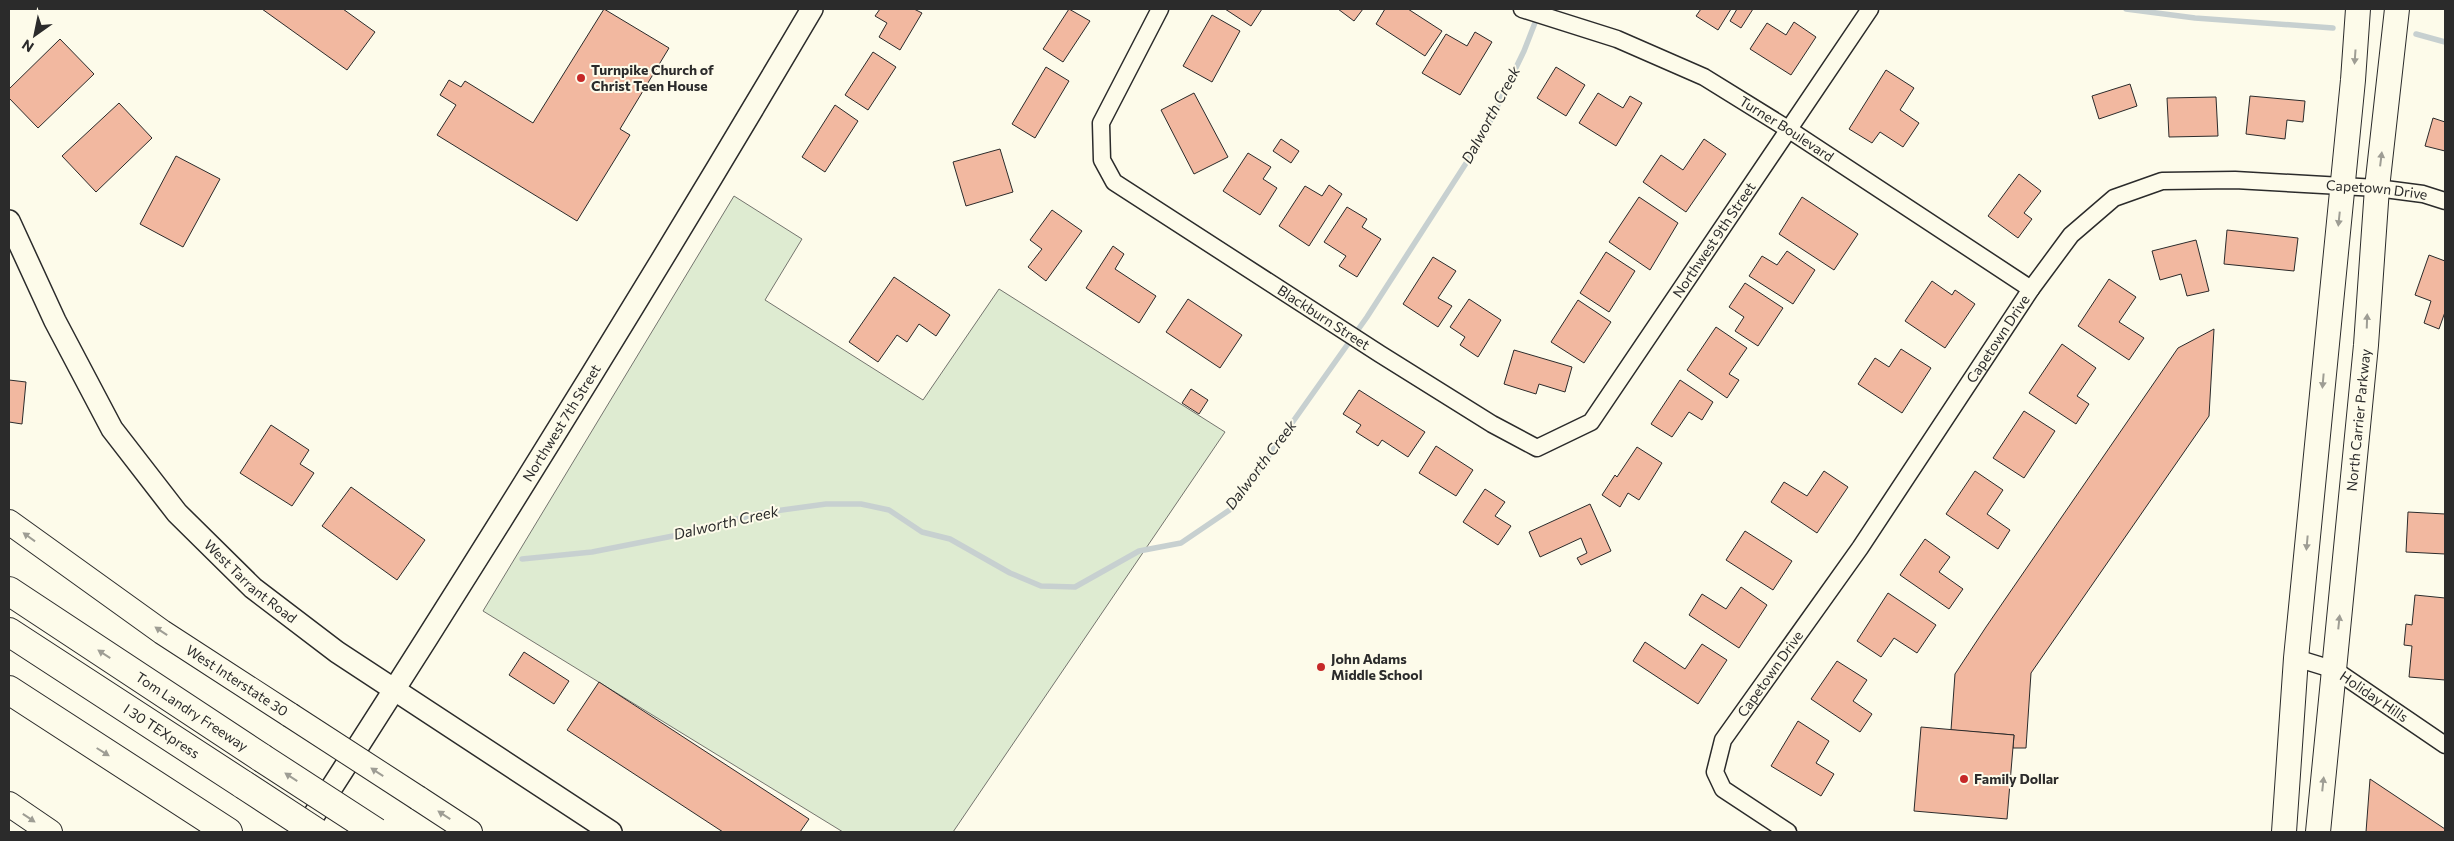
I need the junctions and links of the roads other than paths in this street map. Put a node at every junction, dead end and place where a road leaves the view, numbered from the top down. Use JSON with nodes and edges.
{"nodes":[{"id":1,"x":812,"y":9,"type":"edge"},
{"id":2,"x":1160,"y":9,"type":"edge"},
{"id":3,"x":1522,"y":9,"type":"edge"},
{"id":4,"x":1870,"y":9,"type":"edge"},
{"id":5,"x":2358,"y":9,"type":"edge"},
{"id":6,"x":2397,"y":9,"type":"edge"},
{"id":7,"x":1788,"y":129,"type":"junction"},
{"id":8,"x":2343,"y":185,"type":"junction"},
{"id":9,"x":2378,"y":188,"type":"junction"},
{"id":10,"x":2445,"y":201,"type":"edge"},
{"id":11,"x":9,"y":221,"type":"edge"},
{"id":12,"x":2030,"y":289,"type":"junction"},
{"id":13,"x":1537,"y":448,"type":"joint"},
{"id":14,"x":9,"y":522,"type":"edge"},
{"id":15,"x":9,"y":591,"type":"edge"},
{"id":16,"x":9,"y":632,"type":"edge"},
{"id":17,"x":2296,"y":658,"type":"junction"},
{"id":18,"x":2335,"y":670,"type":"junction"},
{"id":19,"x":9,"y":690,"type":"edge"},
{"id":20,"x":395,"y":690,"type":"junction"},
{"id":21,"x":9,"y":714,"type":"edge"},
{"id":22,"x":62,"y":726,"type":"junction"},
{"id":23,"x":2445,"y":745,"type":"edge"},
{"id":24,"x":9,"y":804,"type":"edge"},
{"id":25,"x":222,"y":828,"type":"edge"},
{"id":26,"x":50,"y":832,"type":"edge"},
{"id":27,"x":302,"y":832,"type":"edge"},
{"id":28,"x":316,"y":832,"type":"edge"},
{"id":29,"x":376,"y":832,"type":"edge"},
{"id":30,"x":470,"y":832,"type":"edge"},
{"id":31,"x":610,"y":832,"type":"edge"},
{"id":32,"x":1788,"y":832,"type":"edge"},
{"id":33,"x":2284,"y":832,"type":"edge"},
{"id":34,"x":2318,"y":832,"type":"edge"}],
"edges":[{"from":1,"to":20,"type":"street","name":"Northwest 7th Street"},
{"from":2,"to":13,"type":"street","name":"Blackburn Street"},
{"from":3,"to":7,"type":"street","name":"Turner Boulevard"},
{"from":4,"to":7,"type":"street","name":"Northwest 9th Street"},
{"from":5,"to":8,"type":"main road","one_way":true},
{"from":9,"to":6,"type":"main road","name":"North Carrier Parkway","one_way":true},
{"from":7,"to":12,"type":"street","name":"Turner Boulevard"},
{"from":7,"to":13,"type":"street","name":"Northwest 9th Street"},
{"from":8,"to":9,"type":"street","name":"Capetown Drive"},
{"from":8,"to":12,"type":"street","name":"Capetown Drive"},
{"from":8,"to":17,"type":"main road","one_way":true},
{"from":9,"to":10,"type":"street","name":"Capetown Drive"},
{"from":18,"to":9,"type":"main road","name":"North Carrier Parkway","one_way":true},
{"from":11,"to":20,"type":"street","name":"West Tarrant Road"},
{"from":12,"to":32,"type":"street","name":"Capetown Drive"},
{"from":30,"to":14,"type":"main road","name":"West Interstate 30","one_way":true,"bridge":true},
{"from":29,"to":15,"type":"highway","name":"Tom Landry Freeway","one_way":true,"bridge":true},
{"from":16,"to":28,"type":"highway","name":"I 30 TEXpress","bridge":true},
{"from":17,"to":18,"type":"street","name":"Holiday Hills"},
{"from":17,"to":33,"type":"main road"},
{"from":18,"to":23,"type":"street","name":"Holiday Hills"},
{"from":34,"to":18,"type":"main road","name":"North Carrier Parkway","one_way":true},
{"from":19,"to":22,"type":"highway"},
{"from":20,"to":27,"type":"street","name":"Northwest 7th Street"},
{"from":20,"to":31,"type":"street","name":"West Tarrant Road"},
{"from":21,"to":22,"type":"highway"},
{"from":22,"to":25,"type":"highway","one_way":true},
{"from":24,"to":26,"type":"main road","one_way":true}]}
